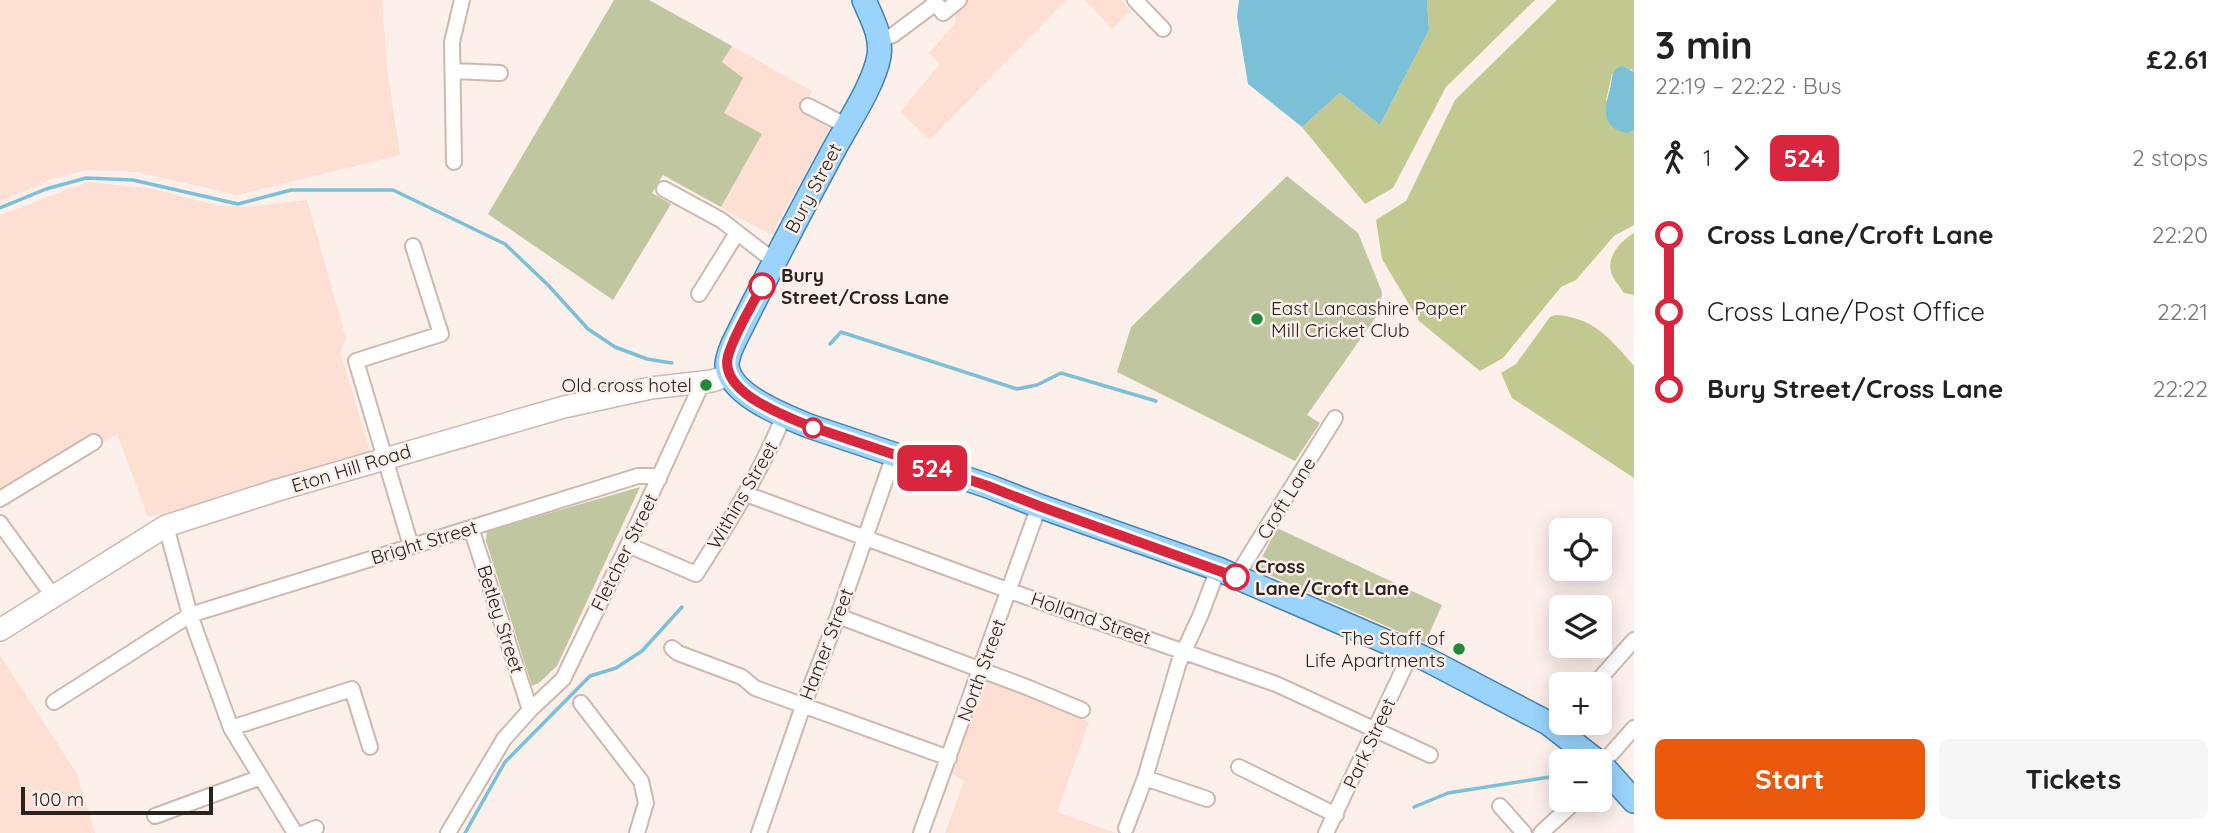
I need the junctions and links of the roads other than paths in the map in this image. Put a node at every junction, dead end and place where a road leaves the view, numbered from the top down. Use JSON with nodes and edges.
{"nodes":[{"id":1,"x":462,"y":0,"type":"edge"},
{"id":2,"x":959,"y":0,"type":"edge"},
{"id":3,"x":1135,"y":0,"type":"edge"},
{"id":4,"x":868,"y":2,"type":"edge"},
{"id":5,"x":938,"y":5,"type":"edge"},
{"id":6,"x":1163,"y":29,"type":"dead end"},
{"id":7,"x":879,"y":40,"type":"junction"},
{"id":8,"x":453,"y":71,"type":"junction"},
{"id":9,"x":500,"y":73,"type":"dead end"},
{"id":10,"x":808,"y":106,"type":"dead end"},
{"id":11,"x":847,"y":126,"type":"junction"},
{"id":12,"x":454,"y":162,"type":"dead end"},
{"id":13,"x":664,"y":188,"type":"dead end"},
{"id":14,"x":737,"y":233,"type":"junction"},
{"id":15,"x":413,"y":246,"type":"dead end"},
{"id":16,"x":774,"y":261,"type":"junction"},
{"id":17,"x":699,"y":294,"type":"dead end"},
{"id":18,"x":730,"y":375,"type":"junction"},
{"id":19,"x":697,"y":382,"type":"junction"},
{"id":20,"x":784,"y":415,"type":"junction"},
{"id":21,"x":1335,"y":418,"type":"dead end"},
{"id":22,"x":94,"y":442,"type":"dead end"},
{"id":23,"x":894,"y":455,"type":"junction"},
{"id":24,"x":385,"y":458,"type":"junction"},
{"id":25,"x":659,"y":479,"type":"junction"},
{"id":26,"x":746,"y":494,"type":"junction"},
{"id":27,"x":0,"y":499,"type":"edge"},
{"id":28,"x":1039,"y":506,"type":"junction"},
{"id":29,"x":0,"y":523,"type":"edge"},
{"id":30,"x":166,"y":526,"type":"junction"},
{"id":31,"x":471,"y":528,"type":"junction"},
{"id":32,"x":865,"y":538,"type":"junction"},
{"id":33,"x":628,"y":545,"type":"junction"},
{"id":34,"x":411,"y":546,"type":"junction"},
{"id":35,"x":1227,"y":573,"type":"junction"},
{"id":36,"x":1010,"y":591,"type":"junction"},
{"id":37,"x":53,"y":596,"type":"junction"},
{"id":38,"x":190,"y":615,"type":"junction"},
{"id":39,"x":838,"y":616,"type":"junction"},
{"id":40,"x":0,"y":631,"type":"edge"},
{"id":41,"x":1634,"y":640,"type":"edge"},
{"id":42,"x":672,"y":648,"type":"dead end"},
{"id":43,"x":1185,"y":651,"type":"junction"},
{"id":44,"x":1411,"y":653,"type":"junction"},
{"id":45,"x":980,"y":670,"type":"junction"},
{"id":46,"x":1606,"y":672,"type":"edge"},
{"id":47,"x":54,"y":702,"type":"dead end"},
{"id":48,"x":581,"y":703,"type":"dead end"},
{"id":49,"x":803,"y":706,"type":"junction"},
{"id":50,"x":530,"y":710,"type":"junction"},
{"id":51,"x":1082,"y":710,"type":"dead end"},
{"id":52,"x":1549,"y":715,"type":"edge"},
{"id":53,"x":231,"y":728,"type":"junction"},
{"id":54,"x":1634,"y":728,"type":"edge"},
{"id":55,"x":1374,"y":730,"type":"junction"},
{"id":56,"x":1572,"y":735,"type":"edge"},
{"id":57,"x":370,"y":747,"type":"dead end"},
{"id":58,"x":1586,"y":749,"type":"edge"},
{"id":59,"x":1430,"y":755,"type":"dead end"},
{"id":60,"x":1612,"y":755,"type":"edge"},
{"id":61,"x":948,"y":758,"type":"junction"},
{"id":62,"x":1239,"y":767,"type":"dead end"},
{"id":63,"x":1612,"y":776,"type":"edge"},
{"id":64,"x":261,"y":777,"type":"junction"},
{"id":65,"x":1144,"y":778,"type":"junction"},
{"id":66,"x":1207,"y":799,"type":"dead end"},
{"id":67,"x":1634,"y":801,"type":"edge"},
{"id":68,"x":1500,"y":806,"type":"dead end"},
{"id":69,"x":1564,"y":812,"type":"edge"},
{"id":70,"x":1336,"y":815,"type":"junction"},
{"id":71,"x":155,"y":816,"type":"dead end"},
{"id":72,"x":1126,"y":828,"type":"dead end"},
{"id":73,"x":1329,"y":832,"type":"edge"},
{"id":74,"x":295,"y":833,"type":"edge"},
{"id":75,"x":448,"y":833,"type":"edge"},
{"id":76,"x":637,"y":833,"type":"edge"},
{"id":77,"x":759,"y":833,"type":"edge"},
{"id":78,"x":921,"y":833,"type":"edge"},
{"id":79,"x":1524,"y":833,"type":"edge"},
{"id":80,"x":1541,"y":833,"type":"edge"}],
"edges":[{"from":1,"to":8,"type":"street"},
{"from":2,"to":5,"type":"street"},
{"from":3,"to":6,"type":"street"},
{"from":4,"to":7,"type":"main road"},
{"from":5,"to":7,"type":"street"},
{"from":7,"to":11,"type":"main road","name":"Bury Street"},
{"from":8,"to":9,"type":"street"},
{"from":8,"to":12,"type":"street"},
{"from":10,"to":11,"type":"street"},
{"from":11,"to":16,"type":"main road","name":"Bury Street"},
{"from":13,"to":14,"type":"street"},
{"from":14,"to":16,"type":"street"},
{"from":14,"to":17,"type":"street"},
{"from":15,"to":24,"type":"street"},
{"from":16,"to":18,"type":"main road","name":"Bury Street"},
{"from":18,"to":19,"type":"street","name":"Eton Hill Road"},
{"from":18,"to":20,"type":"main road"},
{"from":19,"to":24,"type":"street","name":"Eton Hill Road"},
{"from":19,"to":25,"type":"street","name":"Fletcher Street"},
{"from":20,"to":23,"type":"main road"},
{"from":20,"to":26,"type":"street","name":"Withins Street"},
{"from":21,"to":35,"type":"street","name":"Croft Lane"},
{"from":22,"to":27,"type":"street"},
{"from":23,"to":28,"type":"main road"},
{"from":23,"to":32,"type":"street","name":"Hamer Street"},
{"from":24,"to":30,"type":"street","name":"Eton Hill Road"},
{"from":24,"to":34,"type":"street"},
{"from":25,"to":31,"type":"street","name":"Bright Street"},
{"from":25,"to":33,"type":"street","name":"Fletcher Street"},
{"from":26,"to":32,"type":"street","name":"Holland Street"},
{"from":26,"to":33,"type":"street","name":"Withins Street"},
{"from":28,"to":35,"type":"main road"},
{"from":28,"to":36,"type":"street","name":"North Street"},
{"from":29,"to":37,"type":"street"},
{"from":30,"to":37,"type":"street","name":"Eton Hill Road"},
{"from":30,"to":38,"type":"street"},
{"from":31,"to":34,"type":"street","name":"Bright Street"},
{"from":31,"to":50,"type":"street","name":"Betley Street"},
{"from":32,"to":36,"type":"street","name":"Holland Street"},
{"from":32,"to":39,"type":"street","name":"Hamer Street"},
{"from":33,"to":50,"type":"street","name":"Fletcher Street"},
{"from":34,"to":38,"type":"street","name":"Bright Street"},
{"from":35,"to":43,"type":"street","name":"Croft Lane"},
{"from":35,"to":44,"type":"main road"},
{"from":36,"to":43,"type":"street","name":"Holland Street"},
{"from":36,"to":45,"type":"street","name":"North Street"},
{"from":37,"to":40,"type":"street","name":"Eton Hill Road"},
{"from":38,"to":47,"type":"street","name":"Bright Street"},
{"from":38,"to":53,"type":"street"},
{"from":39,"to":45,"type":"street"},
{"from":39,"to":49,"type":"street","name":"Hamer Street"},
{"from":41,"to":46,"type":"street"},
{"from":42,"to":49,"type":"street"},
{"from":43,"to":55,"type":"street","name":"Holland Street"},
{"from":43,"to":65,"type":"street","name":"Croft Lane"},
{"from":44,"to":52,"type":"main road"},
{"from":44,"to":55,"type":"street","name":"Park Street"},
{"from":45,"to":51,"type":"street"},
{"from":45,"to":61,"type":"street","name":"North Street"},
{"from":48,"to":76,"type":"street"},
{"from":49,"to":61,"type":"street"},
{"from":49,"to":77,"type":"street","name":"Hamer Street"},
{"from":50,"to":75,"type":"street","name":"Fletcher Street"},
{"from":53,"to":57,"type":"street"},
{"from":53,"to":64,"type":"street"},
{"from":54,"to":60,"type":"street"},
{"from":55,"to":59,"type":"street","name":"Holland Street"},
{"from":55,"to":70,"type":"street","name":"Park Street"},
{"from":56,"to":58,"type":"main road"},
{"from":61,"to":78,"type":"street","name":"North Street"},
{"from":62,"to":70,"type":"street"},
{"from":63,"to":67,"type":"main road"},
{"from":64,"to":71,"type":"street"},
{"from":64,"to":74,"type":"street"},
{"from":65,"to":66,"type":"street"},
{"from":65,"to":72,"type":"street","name":"Croft Lane"},
{"from":68,"to":79,"type":"street"},
{"from":69,"to":80,"type":"street"},
{"from":70,"to":73,"type":"street","name":"Park Street"}]}
